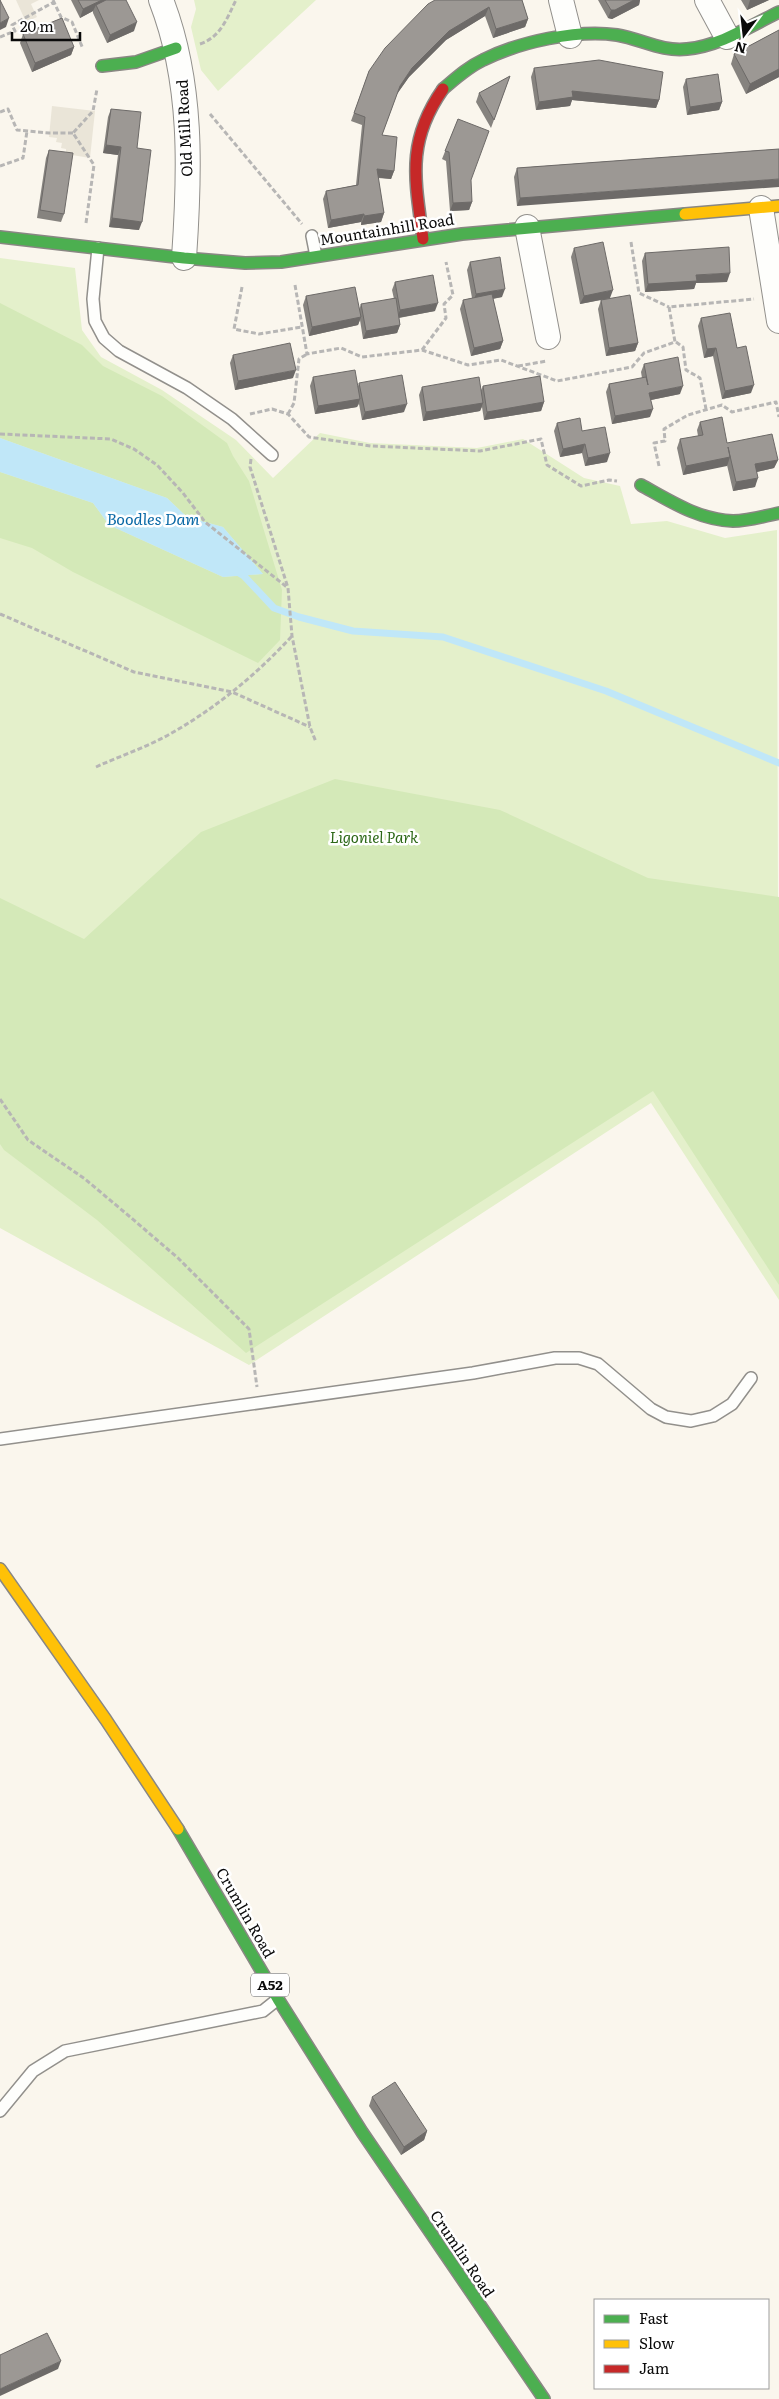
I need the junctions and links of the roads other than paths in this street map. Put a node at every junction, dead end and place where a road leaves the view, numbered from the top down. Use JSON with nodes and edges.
{"nodes":[{"id":1,"x":161,"y":0,"type":"edge"},
{"id":2,"x":561,"y":0,"type":"edge"},
{"id":3,"x":707,"y":0,"type":"edge"},
{"id":4,"x":779,"y":12,"type":"edge"},
{"id":5,"x":570,"y":36,"type":"junction"},
{"id":6,"x":727,"y":37,"type":"junction"},
{"id":7,"x":177,"y":55,"type":"junction"},
{"id":8,"x":102,"y":66,"type":"road end"},
{"id":9,"x":770,"y":207,"type":"edge"},
{"id":10,"x":526,"y":227,"type":"junction"},
{"id":11,"x":312,"y":236,"type":"road end"},
{"id":12,"x":0,"y":237,"type":"edge"},
{"id":13,"x":423,"y":238,"type":"junction"},
{"id":14,"x":98,"y":248,"type":"junction"},
{"id":15,"x":316,"y":256,"type":"junction"},
{"id":16,"x":184,"y":258,"type":"junction"},
{"id":17,"x":779,"y":321,"type":"edge"},
{"id":18,"x":548,"y":336,"type":"dead end"},
{"id":19,"x":272,"y":455,"type":"dead end"},
{"id":20,"x":641,"y":484,"type":"road end"},
{"id":21,"x":779,"y":513,"type":"edge"},
{"id":22,"x":751,"y":1378,"type":"dead end"},
{"id":23,"x":0,"y":1439,"type":"edge"},
{"id":24,"x":0,"y":1570,"type":"edge"},
{"id":25,"x":278,"y":1999,"type":"junction"},
{"id":26,"x":0,"y":2111,"type":"edge"},
{"id":27,"x":544,"y":2399,"type":"edge"}],
"edges":[{"from":1,"to":7,"type":"street","name":"Old Mill Road"},
{"from":2,"to":5,"type":"street"},
{"from":3,"to":6,"type":"street"},
{"from":4,"to":6,"type":"street"},
{"from":5,"to":6,"type":"street"},
{"from":5,"to":13,"type":"street"},
{"from":7,"to":8,"type":"street"},
{"from":7,"to":16,"type":"street","name":"Old Mill Road"},
{"from":9,"to":10,"type":"street","name":"Mountainhill Road"},
{"from":9,"to":17,"type":"street"},
{"from":10,"to":13,"type":"street","name":"Mountainhill Road"},
{"from":10,"to":18,"type":"street"},
{"from":11,"to":15,"type":"lane"},
{"from":12,"to":14,"type":"street","name":"Mountainhill Road"},
{"from":13,"to":15,"type":"street","name":"Mountainhill Road"},
{"from":14,"to":16,"type":"street","name":"Mountainhill Road"},
{"from":14,"to":19,"type":"lane"},
{"from":15,"to":16,"type":"street","name":"Mountainhill Road"},
{"from":20,"to":21,"type":"street"},
{"from":22,"to":23,"type":"lane"},
{"from":24,"to":25,"type":"street","name":"Crumlin Road","number":"A52"},
{"from":25,"to":26,"type":"lane"},
{"from":25,"to":27,"type":"street","name":"Crumlin Road","number":"A52"}]}
